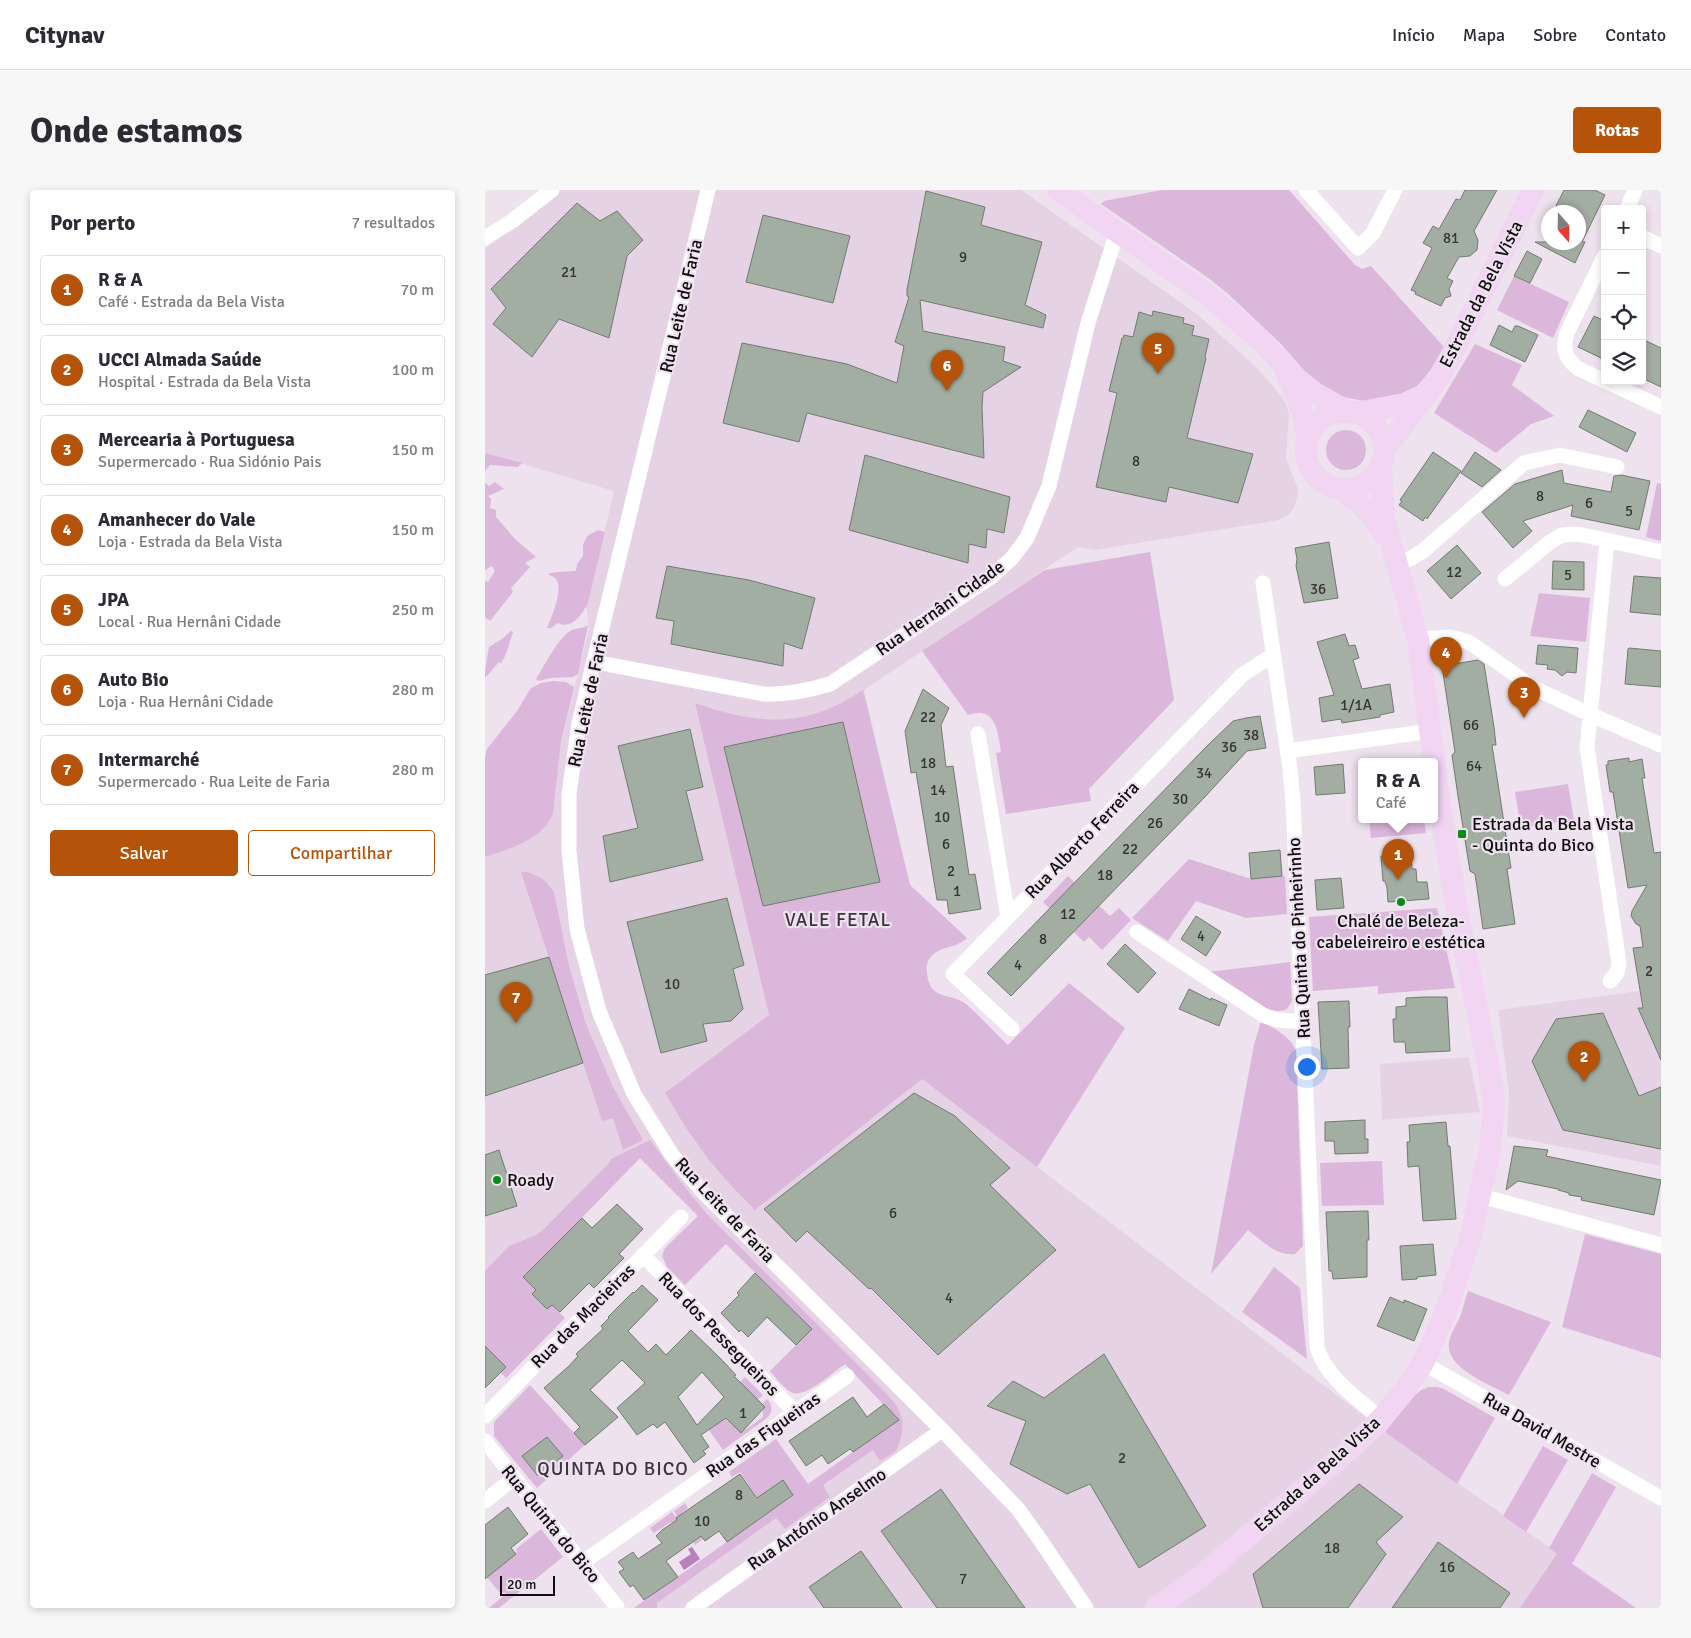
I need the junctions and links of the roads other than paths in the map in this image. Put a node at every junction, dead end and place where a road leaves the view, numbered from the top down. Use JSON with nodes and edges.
{"nodes":[{"id":1,"x":552,"y":190,"type":"edge"},
{"id":2,"x":708,"y":190,"type":"edge"},
{"id":3,"x":1058,"y":190,"type":"edge"},
{"id":4,"x":1306,"y":190,"type":"edge"},
{"id":5,"x":1395,"y":190,"type":"edge"},
{"id":6,"x":1533,"y":190,"type":"edge"},
{"id":7,"x":1635,"y":190,"type":"edge"},
{"id":8,"x":1629,"y":205,"type":"edge"},
{"id":9,"x":1117,"y":232,"type":"junction"},
{"id":10,"x":485,"y":238,"type":"edge"},
{"id":11,"x":1646,"y":239,"type":"edge"},
{"id":12,"x":1661,"y":246,"type":"edge"},
{"id":13,"x":1601,"y":263,"type":"edge"},
{"id":14,"x":1281,"y":363,"type":"junction"},
{"id":15,"x":1425,"y":394,"type":"junction"},
{"id":16,"x":1661,"y":408,"type":"edge"},
{"id":17,"x":1352,"y":412,"type":"junction"},
{"id":18,"x":1308,"y":439,"type":"junction"},
{"id":19,"x":1383,"y":458,"type":"junction"},
{"id":20,"x":1617,"y":467,"type":"dead end"},
{"id":21,"x":1340,"y":489,"type":"junction"},
{"id":22,"x":1607,"y":541,"type":"junction"},
{"id":23,"x":1661,"y":552,"type":"edge"},
{"id":24,"x":1395,"y":556,"type":"junction"},
{"id":25,"x":1505,"y":580,"type":"dead end"},
{"id":26,"x":1263,"y":583,"type":"dead end"},
{"id":27,"x":1418,"y":639,"type":"junction"},
{"id":28,"x":1273,"y":655,"type":"junction"},
{"id":29,"x":595,"y":662,"type":"junction"},
{"id":30,"x":1589,"y":714,"type":"junction"},
{"id":31,"x":1431,"y":731,"type":"junction"},
{"id":32,"x":978,"y":734,"type":"dead end"},
{"id":33,"x":1661,"y":745,"type":"edge"},
{"id":34,"x":1287,"y":752,"type":"junction"},
{"id":35,"x":1434,"y":758,"type":"edge"},
{"id":36,"x":1438,"y":787,"type":"edge"},
{"id":37,"x":1008,"y":917,"type":"junction"},
{"id":38,"x":1137,"y":932,"type":"dead end"},
{"id":39,"x":1610,"y":981,"type":"dead end"},
{"id":40,"x":1303,"y":1020,"type":"junction"},
{"id":41,"x":1011,"y":1029,"type":"dead end"},
{"id":42,"x":1481,"y":1196,"type":"junction"},
{"id":43,"x":681,"y":1216,"type":"dead end"},
{"id":44,"x":1661,"y":1245,"type":"edge"},
{"id":45,"x":643,"y":1255,"type":"junction"},
{"id":46,"x":1423,"y":1363,"type":"junction"},
{"id":47,"x":847,"y":1376,"type":"dead end"},
{"id":48,"x":795,"y":1412,"type":"junction"},
{"id":49,"x":485,"y":1416,"type":"edge"},
{"id":50,"x":1381,"y":1419,"type":"junction"},
{"id":51,"x":942,"y":1430,"type":"junction"},
{"id":52,"x":485,"y":1441,"type":"edge"},
{"id":53,"x":514,"y":1478,"type":"junction"},
{"id":54,"x":1661,"y":1498,"type":"edge"},
{"id":55,"x":485,"y":1501,"type":"edge"},
{"id":56,"x":582,"y":1563,"type":"junction"},
{"id":57,"x":617,"y":1607,"type":"edge"},
{"id":58,"x":693,"y":1608,"type":"edge"},
{"id":59,"x":1086,"y":1608,"type":"edge"},
{"id":60,"x":1156,"y":1608,"type":"edge"}],
"edges":[{"from":1,"to":10,"type":"street"},
{"from":2,"to":29,"type":"street","name":"Rua Leite de Faria"},
{"from":3,"to":9,"type":"street"},
{"from":4,"to":5,"type":"street"},
{"from":6,"to":15,"type":"street","name":"Estrada da Bela Vista"},
{"from":7,"to":8,"type":"street"},
{"from":9,"to":14,"type":"street"},
{"from":9,"to":29,"type":"street","name":"Rua Hernâni Cidade"},
{"from":11,"to":12,"type":"street"},
{"from":13,"to":16,"type":"street"},
{"from":14,"to":17,"type":"street"},
{"from":14,"to":18,"type":"street"},
{"from":15,"to":17,"type":"street"},
{"from":15,"to":19,"type":"street","name":"Estrada da Bela Vista"},
{"from":17,"to":18,"type":"street"},
{"from":17,"to":19,"type":"street"},
{"from":18,"to":21,"type":"street"},
{"from":19,"to":21,"type":"street"},
{"from":19,"to":24,"type":"street"},
{"from":20,"to":24,"type":"street"},
{"from":21,"to":24,"type":"street"},
{"from":22,"to":23,"type":"street"},
{"from":22,"to":25,"type":"street"},
{"from":22,"to":30,"type":"street"},
{"from":24,"to":27,"type":"street","name":"Estrada da Bela Vista"},
{"from":26,"to":28,"type":"street","name":"Rua Quinta do Pinheirinho"},
{"from":27,"to":30,"type":"street"},
{"from":27,"to":31,"type":"street","name":"Estrada da Bela Vista"},
{"from":28,"to":34,"type":"street","name":"Rua Quinta do Pinheirinho"},
{"from":28,"to":37,"type":"street","name":"Rua Alberto Ferreira"},
{"from":29,"to":51,"type":"street","name":"Rua Leite de Faria"},
{"from":30,"to":33,"type":"street"},
{"from":30,"to":39,"type":"street"},
{"from":31,"to":34,"type":"street"},
{"from":31,"to":35,"type":"street","name":"Estrada da Bela Vista"},
{"from":32,"to":37,"type":"street"},
{"from":34,"to":40,"type":"street","name":"Rua Quinta do Pinheirinho"},
{"from":36,"to":42,"type":"street","name":"Estrada da Bela Vista"},
{"from":37,"to":41,"type":"street","name":"Rua Alberto Ferreira"},
{"from":38,"to":40,"type":"street"},
{"from":40,"to":50,"type":"street","name":"Rua Quinta do Pinheirinho"},
{"from":42,"to":44,"type":"street"},
{"from":42,"to":46,"type":"street","name":"Estrada da Bela Vista"},
{"from":43,"to":45,"type":"street","name":"Rua das Macieiras"},
{"from":45,"to":48,"type":"street","name":"Rua dos Pessegueiros"},
{"from":45,"to":49,"type":"street","name":"Rua das Macieiras"},
{"from":46,"to":50,"type":"street","name":"Estrada da Bela Vista"},
{"from":46,"to":54,"type":"street","name":"Rua David Mestre"},
{"from":47,"to":48,"type":"street","name":"Rua das Figueiras"},
{"from":48,"to":56,"type":"street","name":"Rua das Figueiras"},
{"from":50,"to":60,"type":"street","name":"Estrada da Bela Vista"},
{"from":51,"to":58,"type":"street","name":"Rua António Anselmo"},
{"from":51,"to":59,"type":"street","name":"Rua Leite de Faria"},
{"from":52,"to":53,"type":"street","name":"Rua Quinta do Bico"},
{"from":53,"to":55,"type":"street"},
{"from":53,"to":56,"type":"street","name":"Rua Quinta do Bico"},
{"from":56,"to":57,"type":"street","name":"Rua Quinta do Bico"}]}
